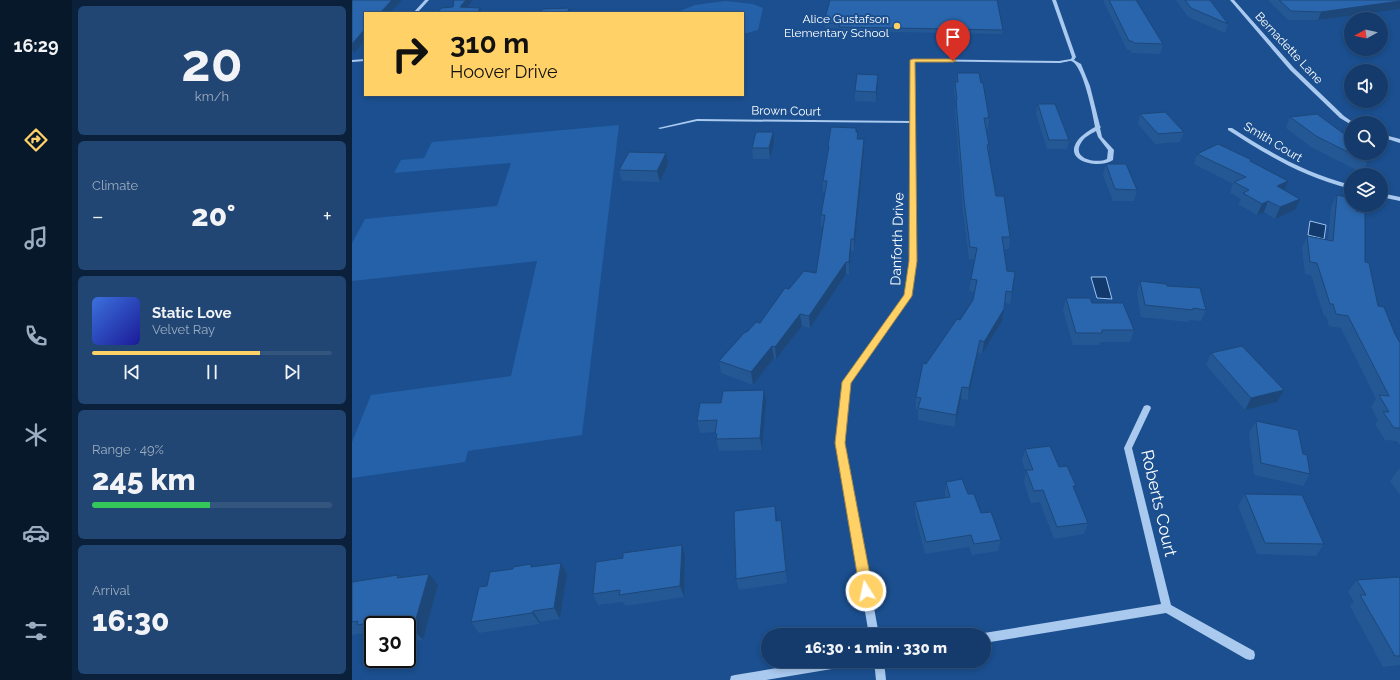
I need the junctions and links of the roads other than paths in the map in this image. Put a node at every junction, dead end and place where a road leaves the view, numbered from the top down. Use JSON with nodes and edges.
{"nodes":[{"id":1,"x":427,"y":0,"type":"edge"},
{"id":2,"x":1054,"y":0,"type":"edge"},
{"id":3,"x":1232,"y":0,"type":"edge"},
{"id":4,"x":416,"y":12,"type":"edge"},
{"id":5,"x":364,"y":60,"type":"edge"},
{"id":6,"x":1072,"y":60,"type":"junction"},
{"id":7,"x":352,"y":61,"type":"edge"},
{"id":8,"x":1344,"y":118,"type":"edge"},
{"id":9,"x":912,"y":122,"type":"junction"},
{"id":10,"x":1098,"y":127,"type":"junction"},
{"id":11,"x":660,"y":128,"type":"dead end"},
{"id":12,"x":1230,"y":129,"type":"dead end"},
{"id":13,"x":1388,"y":137,"type":"edge"},
{"id":14,"x":1400,"y":141,"type":"edge"},
{"id":15,"x":1344,"y":186,"type":"edge"},
{"id":16,"x":1388,"y":196,"type":"edge"},
{"id":17,"x":1400,"y":199,"type":"edge"},
{"id":18,"x":1147,"y":408,"type":"dead end"},
{"id":19,"x":1167,"y":608,"type":"junction"},
{"id":20,"x":873,"y":628,"type":"edge"},
{"id":21,"x":991,"y":637,"type":"edge"},
{"id":22,"x":1250,"y":655,"type":"dead end"},
{"id":23,"x":808,"y":668,"type":"edge"},
{"id":24,"x":880,"y":668,"type":"edge"},
{"id":25,"x":735,"y":680,"type":"edge"},
{"id":26,"x":881,"y":680,"type":"edge"}],
"edges":[{"from":1,"to":4,"type":"street"},
{"from":2,"to":6,"type":"street"},
{"from":3,"to":8,"type":"street","name":"Bernadette Lane"},
{"from":5,"to":7,"type":"street"},
{"from":6,"to":9,"type":"street","name":"Danforth Drive"},
{"from":6,"to":10,"type":"street"},
{"from":9,"to":11,"type":"street","name":"Brown Court"},
{"from":9,"to":20,"type":"street","name":"Danforth Drive"},
{"from":10,"to":10,"type":"street"},
{"from":12,"to":15,"type":"street","name":"Smith Court"},
{"from":13,"to":14,"type":"street"},
{"from":16,"to":17,"type":"street"},
{"from":18,"to":19,"type":"street","name":"Roberts Court"},
{"from":19,"to":21,"type":"street"},
{"from":19,"to":22,"type":"street"},
{"from":23,"to":25,"type":"street"},
{"from":24,"to":26,"type":"street"}]}
